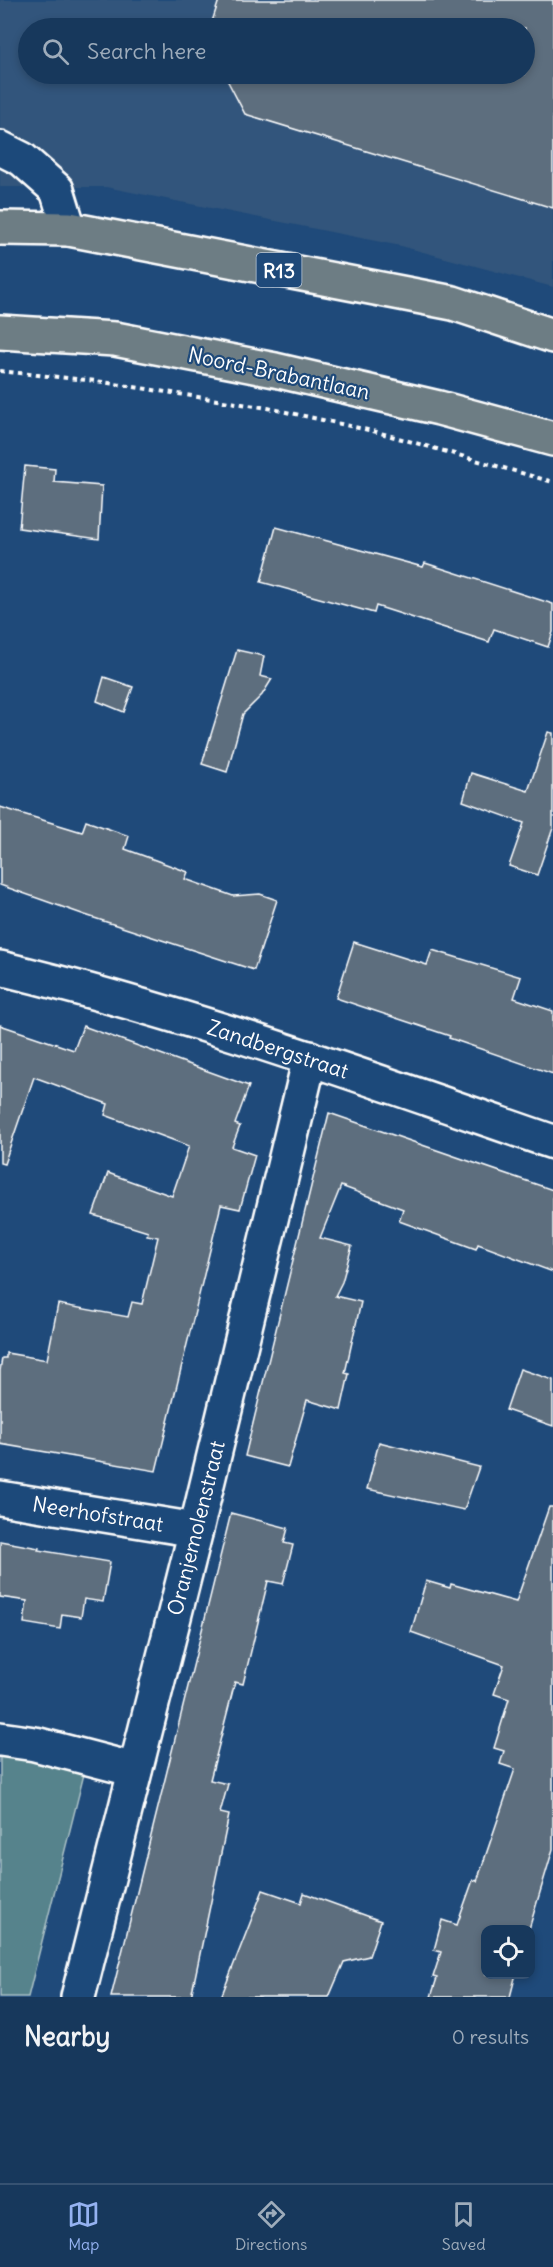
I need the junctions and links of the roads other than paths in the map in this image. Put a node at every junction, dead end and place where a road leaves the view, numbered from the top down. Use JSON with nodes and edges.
{"nodes":[{"id":1,"x":0,"y":148,"type":"edge"},
{"id":2,"x":0,"y":228,"type":"edge"},
{"id":3,"x":69,"y":229,"type":"junction"},
{"id":4,"x":0,"y":332,"type":"edge"},
{"id":5,"x":553,"y":336,"type":"edge"},
{"id":6,"x":553,"y":439,"type":"edge"},
{"id":7,"x":0,"y":968,"type":"edge"},
{"id":8,"x":310,"y":1058,"type":"junction"},
{"id":9,"x":553,"y":1142,"type":"edge"},
{"id":10,"x":0,"y":1498,"type":"edge"},
{"id":11,"x":196,"y":1530,"type":"junction"},
{"id":12,"x":0,"y":1738,"type":"edge"},
{"id":13,"x":135,"y":1770,"type":"junction"},
{"id":14,"x":78,"y":1997,"type":"edge"}],
"edges":[{"from":1,"to":3,"type":"street"},
{"from":2,"to":3,"type":"main road","number":"R13"},
{"from":3,"to":5,"type":"main road","number":"R13"},
{"from":4,"to":6,"type":"main road","name":"Noord-Brabantlaan"},
{"from":7,"to":8,"type":"street","name":"Zandbergstraat"},
{"from":8,"to":9,"type":"street","name":"Zandbergstraat"},
{"from":8,"to":11,"type":"street","name":"Oranjemolenstraat"},
{"from":10,"to":11,"type":"street","name":"Neerhofstraat"},
{"from":11,"to":13,"type":"street","name":"Oranjemolenstraat"},
{"from":12,"to":13,"type":"street"},
{"from":13,"to":14,"type":"street","name":"Oranjemolenstraat"}]}
